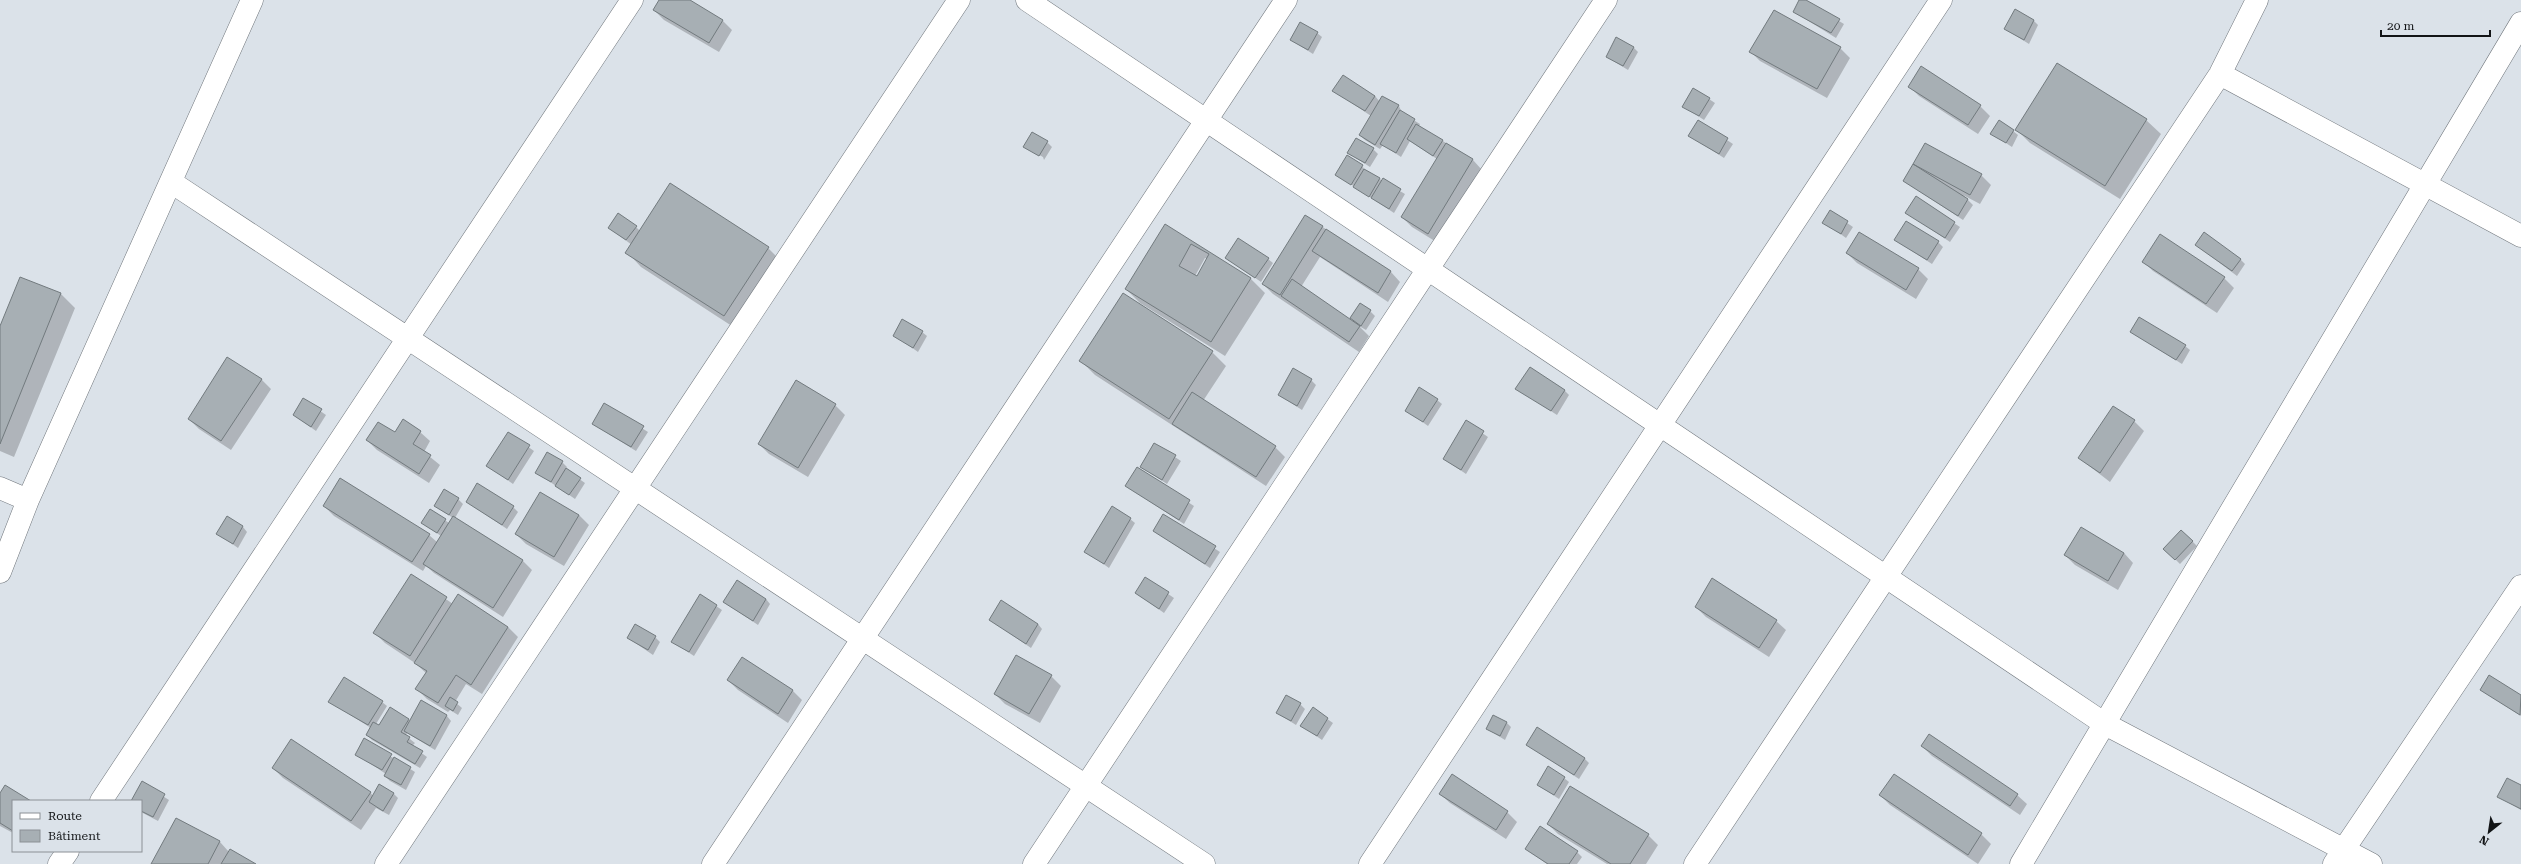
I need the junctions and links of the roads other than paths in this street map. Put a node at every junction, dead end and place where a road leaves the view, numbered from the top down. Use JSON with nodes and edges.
{"nodes":[{"id":1,"x":252,"y":0,"type":"edge"},
{"id":2,"x":632,"y":0,"type":"edge"},
{"id":3,"x":959,"y":0,"type":"edge"},
{"id":4,"x":1027,"y":0,"type":"edge"},
{"id":5,"x":1286,"y":0,"type":"edge"},
{"id":6,"x":1606,"y":0,"type":"edge"},
{"id":7,"x":1941,"y":0,"type":"edge"},
{"id":8,"x":2257,"y":0,"type":"edge"},
{"id":9,"x":2521,"y":23,"type":"edge"},
{"id":10,"x":2220,"y":74,"type":"junction"},
{"id":11,"x":1206,"y":120,"type":"junction"},
{"id":12,"x":171,"y":182,"type":"junction"},
{"id":13,"x":2425,"y":185,"type":"junction"},
{"id":14,"x":2521,"y":236,"type":"edge"},
{"id":15,"x":1428,"y":269,"type":"junction"},
{"id":16,"x":408,"y":338,"type":"junction"},
{"id":17,"x":1660,"y":426,"type":"junction"},
{"id":18,"x":0,"y":488,"type":"edge"},
{"id":19,"x":635,"y":488,"type":"junction"},
{"id":20,"x":28,"y":500,"type":"junction"},
{"id":21,"x":0,"y":572,"type":"edge"},
{"id":22,"x":1885,"y":578,"type":"junction"},
{"id":23,"x":2521,"y":586,"type":"edge"},
{"id":24,"x":862,"y":638,"type":"junction"},
{"id":25,"x":2105,"y":724,"type":"junction"},
{"id":26,"x":1085,"y":786,"type":"junction"},
{"id":27,"x":102,"y":800,"type":"edge"},
{"id":28,"x":67,"y":852,"type":"edge"},
{"id":29,"x":2339,"y":857,"type":"edge"},
{"id":30,"x":59,"y":864,"type":"edge"},
{"id":31,"x":386,"y":864,"type":"edge"},
{"id":32,"x":712,"y":864,"type":"edge"},
{"id":33,"x":1034,"y":864,"type":"edge"},
{"id":34,"x":1204,"y":864,"type":"edge"},
{"id":35,"x":1370,"y":864,"type":"edge"},
{"id":36,"x":1695,"y":864,"type":"edge"},
{"id":37,"x":2021,"y":864,"type":"edge"},
{"id":38,"x":2371,"y":864,"type":"edge"}],
"edges":[{"from":1,"to":12,"type":"street"},
{"from":2,"to":16,"type":"street"},
{"from":3,"to":19,"type":"street"},
{"from":4,"to":11,"type":"street"},
{"from":5,"to":11,"type":"street"},
{"from":6,"to":15,"type":"street"},
{"from":7,"to":17,"type":"street"},
{"from":8,"to":10,"type":"street"},
{"from":9,"to":13,"type":"street"},
{"from":10,"to":13,"type":"street"},
{"from":10,"to":22,"type":"street"},
{"from":11,"to":15,"type":"street"},
{"from":11,"to":24,"type":"street"},
{"from":12,"to":16,"type":"street"},
{"from":12,"to":20,"type":"street"},
{"from":13,"to":14,"type":"street"},
{"from":13,"to":25,"type":"street"},
{"from":15,"to":17,"type":"street"},
{"from":15,"to":26,"type":"street"},
{"from":16,"to":19,"type":"street"},
{"from":16,"to":27,"type":"street"},
{"from":17,"to":22,"type":"street"},
{"from":17,"to":35,"type":"street"},
{"from":18,"to":20,"type":"street"},
{"from":19,"to":24,"type":"street"},
{"from":19,"to":31,"type":"street"},
{"from":20,"to":21,"type":"street"},
{"from":22,"to":25,"type":"street"},
{"from":22,"to":36,"type":"street"},
{"from":23,"to":29,"type":"street"},
{"from":24,"to":26,"type":"street"},
{"from":24,"to":32,"type":"street"},
{"from":25,"to":29,"type":"street"},
{"from":25,"to":37,"type":"street"},
{"from":26,"to":33,"type":"street"},
{"from":26,"to":34,"type":"street"},
{"from":28,"to":30,"type":"street"},
{"from":29,"to":38,"type":"street"}]}
